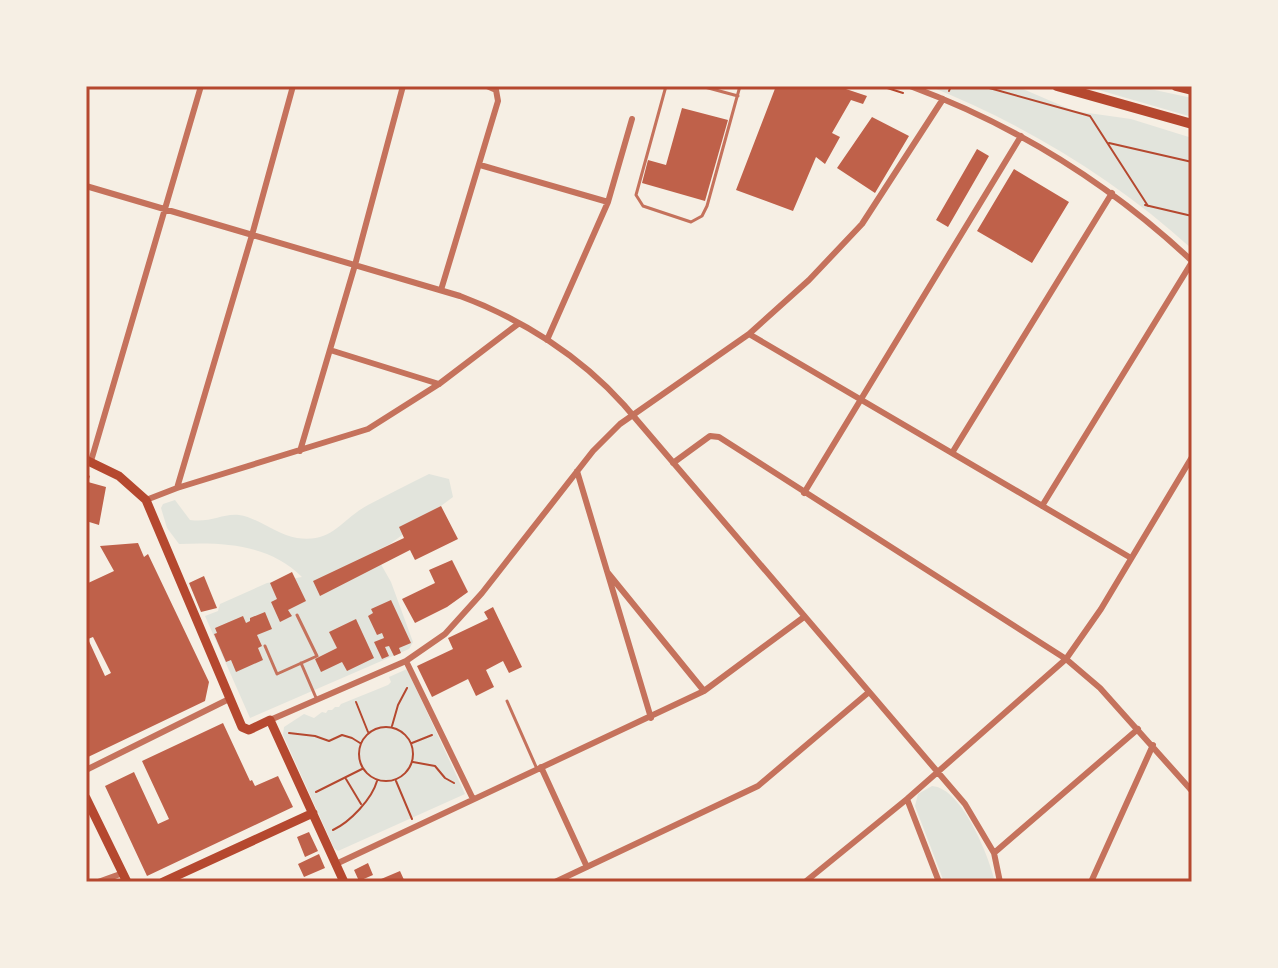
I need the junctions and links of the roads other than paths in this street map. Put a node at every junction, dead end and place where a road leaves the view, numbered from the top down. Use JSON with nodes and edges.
{"nodes":[{"id":1,"x":201,"y":86,"type":"edge"},
{"id":2,"x":293,"y":86,"type":"edge"},
{"id":3,"x":403,"y":86,"type":"edge"},
{"id":4,"x":487,"y":86,"type":"edge"},
{"id":5,"x":666,"y":86,"type":"edge"},
{"id":6,"x":701,"y":86,"type":"edge"},
{"id":7,"x":740,"y":86,"type":"edge"},
{"id":8,"x":910,"y":86,"type":"edge"},
{"id":9,"x":1057,"y":86,"type":"edge"},
{"id":10,"x":1176,"y":86,"type":"edge"},
{"id":11,"x":1192,"y":90,"type":"edge"},
{"id":12,"x":738,"y":96,"type":"junction"},
{"id":13,"x":943,"y":99,"type":"junction"},
{"id":14,"x":632,"y":119,"type":"dead end"},
{"id":15,"x":1192,"y":124,"type":"edge"},
{"id":16,"x":1021,"y":136,"type":"junction"},
{"id":17,"x":480,"y":165,"type":"junction"},
{"id":18,"x":86,"y":186,"type":"edge"},
{"id":19,"x":1112,"y":193,"type":"junction"},
{"id":20,"x":608,"y":202,"type":"junction"},
{"id":21,"x":165,"y":209,"type":"junction"},
{"id":22,"x":252,"y":235,"type":"junction"},
{"id":23,"x":1192,"y":261,"type":"edge"},
{"id":24,"x":355,"y":265,"type":"junction"},
{"id":25,"x":441,"y":290,"type":"junction"},
{"id":26,"x":518,"y":324,"type":"junction"},
{"id":27,"x":749,"y":334,"type":"junction"},
{"id":28,"x":547,"y":340,"type":"junction"},
{"id":29,"x":330,"y":350,"type":"junction"},
{"id":30,"x":439,"y":384,"type":"junction"},
{"id":31,"x":861,"y":399,"type":"junction"},
{"id":32,"x":633,"y":415,"type":"junction"},
{"id":33,"x":300,"y":451,"type":"junction"},
{"id":34,"x":952,"y":453,"type":"junction"},
{"id":35,"x":1192,"y":457,"type":"edge"},
{"id":36,"x":88,"y":461,"type":"edge"},
{"id":37,"x":673,"y":463,"type":"junction"},
{"id":38,"x":577,"y":471,"type":"junction"},
{"id":39,"x":177,"y":488,"type":"junction"},
{"id":40,"x":804,"y":493,"type":"junction"},
{"id":41,"x":146,"y":500,"type":"junction"},
{"id":42,"x":1042,"y":506,"type":"junction"},
{"id":43,"x":1131,"y":558,"type":"junction"},
{"id":44,"x":606,"y":570,"type":"junction"},
{"id":45,"x":297,"y":615,"type":"dead end"},
{"id":46,"x":804,"y":617,"type":"junction"},
{"id":47,"x":265,"y":646,"type":"dead end"},
{"id":48,"x":1066,"y":659,"type":"junction"},
{"id":49,"x":406,"y":661,"type":"junction"},
{"id":50,"x":301,"y":663,"type":"junction"},
{"id":51,"x":704,"y":691,"type":"junction"},
{"id":52,"x":869,"y":692,"type":"junction"},
{"id":53,"x":229,"y":699,"type":"junction"},
{"id":54,"x":317,"y":700,"type":"junction"},
{"id":55,"x":507,"y":701,"type":"dead end"},
{"id":56,"x":651,"y":718,"type":"junction"},
{"id":57,"x":270,"y":720,"type":"junction"},
{"id":58,"x":1138,"y":729,"type":"junction"},
{"id":59,"x":1153,"y":745,"type":"junction"},
{"id":60,"x":539,"y":768,"type":"junction"},
{"id":61,"x":86,"y":770,"type":"edge"},
{"id":62,"x":936,"y":771,"type":"junction"},
{"id":63,"x":1192,"y":791,"type":"edge"},
{"id":64,"x":471,"y":796,"type":"junction"},
{"id":65,"x":86,"y":798,"type":"edge"},
{"id":66,"x":907,"y":799,"type":"junction"},
{"id":67,"x":313,"y":813,"type":"junction"},
{"id":68,"x":994,"y":853,"type":"junction"},
{"id":69,"x":336,"y":864,"type":"junction"},
{"id":70,"x":587,"y":867,"type":"junction"},
{"id":71,"x":125,"y":877,"type":"edge"},
{"id":72,"x":816,"y":879,"type":"edge"},
{"id":73,"x":98,"y":882,"type":"edge"},
{"id":74,"x":163,"y":882,"type":"edge"},
{"id":75,"x":344,"y":882,"type":"edge"},
{"id":76,"x":555,"y":882,"type":"edge"},
{"id":77,"x":805,"y":882,"type":"edge"},
{"id":78,"x":939,"y":882,"type":"edge"},
{"id":79,"x":1000,"y":882,"type":"edge"},
{"id":80,"x":1091,"y":882,"type":"edge"}],
"edges":[{"from":1,"to":21,"type":"street"},
{"from":2,"to":22,"type":"street"},
{"from":3,"to":24,"type":"street"},
{"from":4,"to":17,"type":"street"},
{"from":5,"to":12,"type":"lane"},
{"from":6,"to":12,"type":"lane"},
{"from":7,"to":12,"type":"lane"},
{"from":8,"to":13,"type":"street"},
{"from":9,"to":15,"type":"highway"},
{"from":10,"to":11,"type":"highway"},
{"from":13,"to":16,"type":"street"},
{"from":13,"to":27,"type":"street"},
{"from":14,"to":20,"type":"street"},
{"from":16,"to":19,"type":"street"},
{"from":16,"to":31,"type":"street"},
{"from":17,"to":20,"type":"street"},
{"from":17,"to":25,"type":"street"},
{"from":18,"to":21,"type":"street"},
{"from":19,"to":23,"type":"street"},
{"from":19,"to":34,"type":"street"},
{"from":20,"to":28,"type":"street"},
{"from":21,"to":22,"type":"street"},
{"from":21,"to":36,"type":"street"},
{"from":22,"to":24,"type":"street"},
{"from":22,"to":39,"type":"street"},
{"from":23,"to":42,"type":"street"},
{"from":24,"to":25,"type":"street"},
{"from":24,"to":29,"type":"street"},
{"from":25,"to":26,"type":"street"},
{"from":26,"to":28,"type":"street"},
{"from":26,"to":30,"type":"street"},
{"from":27,"to":31,"type":"street"},
{"from":27,"to":32,"type":"street"},
{"from":28,"to":32,"type":"street"},
{"from":29,"to":30,"type":"street"},
{"from":29,"to":33,"type":"street"},
{"from":30,"to":33,"type":"street"},
{"from":31,"to":34,"type":"street"},
{"from":31,"to":40,"type":"street"},
{"from":32,"to":37,"type":"street"},
{"from":32,"to":38,"type":"street"},
{"from":33,"to":39,"type":"street"},
{"from":34,"to":42,"type":"street"},
{"from":35,"to":43,"type":"street"},
{"from":36,"to":41,"type":"main road"},
{"from":37,"to":40,"type":"street"},
{"from":37,"to":46,"type":"street"},
{"from":38,"to":44,"type":"street"},
{"from":38,"to":49,"type":"street"},
{"from":39,"to":41,"type":"street"},
{"from":40,"to":48,"type":"street"},
{"from":41,"to":53,"type":"main road"},
{"from":42,"to":43,"type":"street"},
{"from":43,"to":48,"type":"street"},
{"from":44,"to":51,"type":"street"},
{"from":44,"to":56,"type":"street"},
{"from":45,"to":50,"type":"lane"},
{"from":46,"to":51,"type":"street"},
{"from":46,"to":52,"type":"street"},
{"from":47,"to":50,"type":"lane"},
{"from":48,"to":58,"type":"street"},
{"from":48,"to":62,"type":"street"},
{"from":49,"to":54,"type":"street"},
{"from":49,"to":64,"type":"street"},
{"from":50,"to":54,"type":"lane"},
{"from":51,"to":56,"type":"street"},
{"from":52,"to":62,"type":"street"},
{"from":52,"to":70,"type":"street"},
{"from":53,"to":57,"type":"main road"},
{"from":53,"to":61,"type":"street"},
{"from":54,"to":57,"type":"street"},
{"from":55,"to":60,"type":"lane"},
{"from":56,"to":60,"type":"street"},
{"from":57,"to":67,"type":"main road"},
{"from":58,"to":59,"type":"street"},
{"from":58,"to":68,"type":"street"},
{"from":59,"to":63,"type":"street"},
{"from":59,"to":80,"type":"street"},
{"from":60,"to":64,"type":"street"},
{"from":60,"to":70,"type":"street"},
{"from":62,"to":66,"type":"street"},
{"from":62,"to":68,"type":"street"},
{"from":64,"to":69,"type":"street"},
{"from":65,"to":71,"type":"main road"},
{"from":66,"to":72,"type":"street"},
{"from":66,"to":78,"type":"street"},
{"from":67,"to":69,"type":"main road"},
{"from":67,"to":74,"type":"main road"},
{"from":68,"to":79,"type":"street"},
{"from":69,"to":75,"type":"main road"},
{"from":70,"to":76,"type":"street"},
{"from":71,"to":73,"type":"street"},
{"from":72,"to":77,"type":"street"}]}
